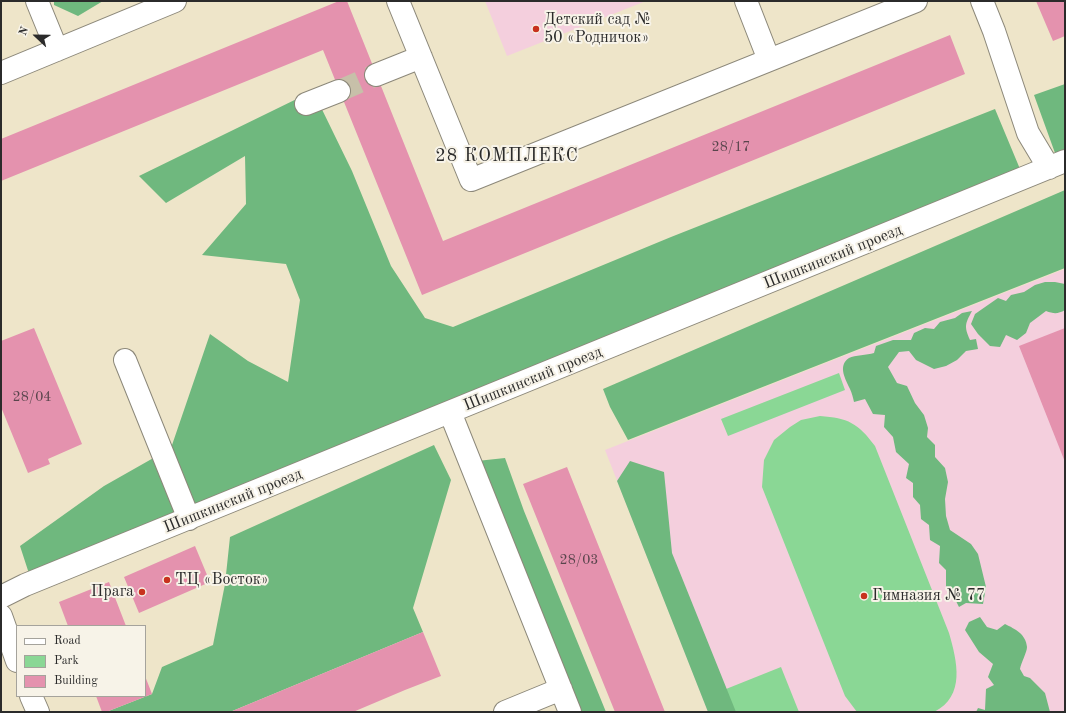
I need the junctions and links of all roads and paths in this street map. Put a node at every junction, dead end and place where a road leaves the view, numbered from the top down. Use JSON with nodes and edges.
{"nodes":[{"id":1,"x":37,"y":1,"type":"edge"},
{"id":2,"x":175,"y":1,"type":"edge"},
{"id":3,"x":398,"y":1,"type":"edge"},
{"id":4,"x":746,"y":1,"type":"edge"},
{"id":5,"x":916,"y":1,"type":"edge"},
{"id":6,"x":982,"y":1,"type":"edge"},
{"id":7,"x":57,"y":50,"type":"junction"},
{"id":8,"x":420,"y":57,"type":"junction"},
{"id":9,"x":769,"y":60,"type":"junction"},
{"id":10,"x":1,"y":73,"type":"edge"},
{"id":11,"x":376,"y":75,"type":"tunnel mouth"},
{"id":12,"x":339,"y":91,"type":"tunnel mouth"},
{"id":13,"x":306,"y":104,"type":"dead end"},
{"id":14,"x":1057,"y":165,"type":"edge"},
{"id":15,"x":125,"y":360,"type":"dead end"},
{"id":16,"x":450,"y":412,"type":"junction"},
{"id":17,"x":189,"y":519,"type":"junction"},
{"id":18,"x":1,"y":597,"type":"edge"},
{"id":19,"x":1,"y":616,"type":"edge"},
{"id":20,"x":16,"y":657,"type":"edge"},
{"id":21,"x":561,"y":689,"type":"junction"},
{"id":22,"x":31,"y":697,"type":"edge"},
{"id":23,"x":38,"y":712,"type":"edge"},
{"id":24,"x":505,"y":712,"type":"edge"},
{"id":25,"x":570,"y":712,"type":"edge"}],
"edges":[{"from":1,"to":7,"type":"street"},
{"from":2,"to":7,"type":"street"},
{"from":3,"to":8,"type":"street"},
{"from":4,"to":9,"type":"street"},
{"from":5,"to":9,"type":"street"},
{"from":6,"to":14,"type":"street"},
{"from":7,"to":10,"type":"street"},
{"from":8,"to":9,"type":"street"},
{"from":8,"to":11,"type":"street"},
{"from":12,"to":13,"type":"street"},
{"from":14,"to":16,"type":"street","name":"Шишкинский проезд"},
{"from":15,"to":17,"type":"street"},
{"from":16,"to":17,"type":"street","name":"Шишкинский проезд"},
{"from":16,"to":21,"type":"street"},
{"from":17,"to":18,"type":"street","name":"Шишкинский проезд"},
{"from":19,"to":20,"type":"street"},
{"from":21,"to":24,"type":"street"},
{"from":21,"to":25,"type":"street"},
{"from":22,"to":23,"type":"street"}]}
